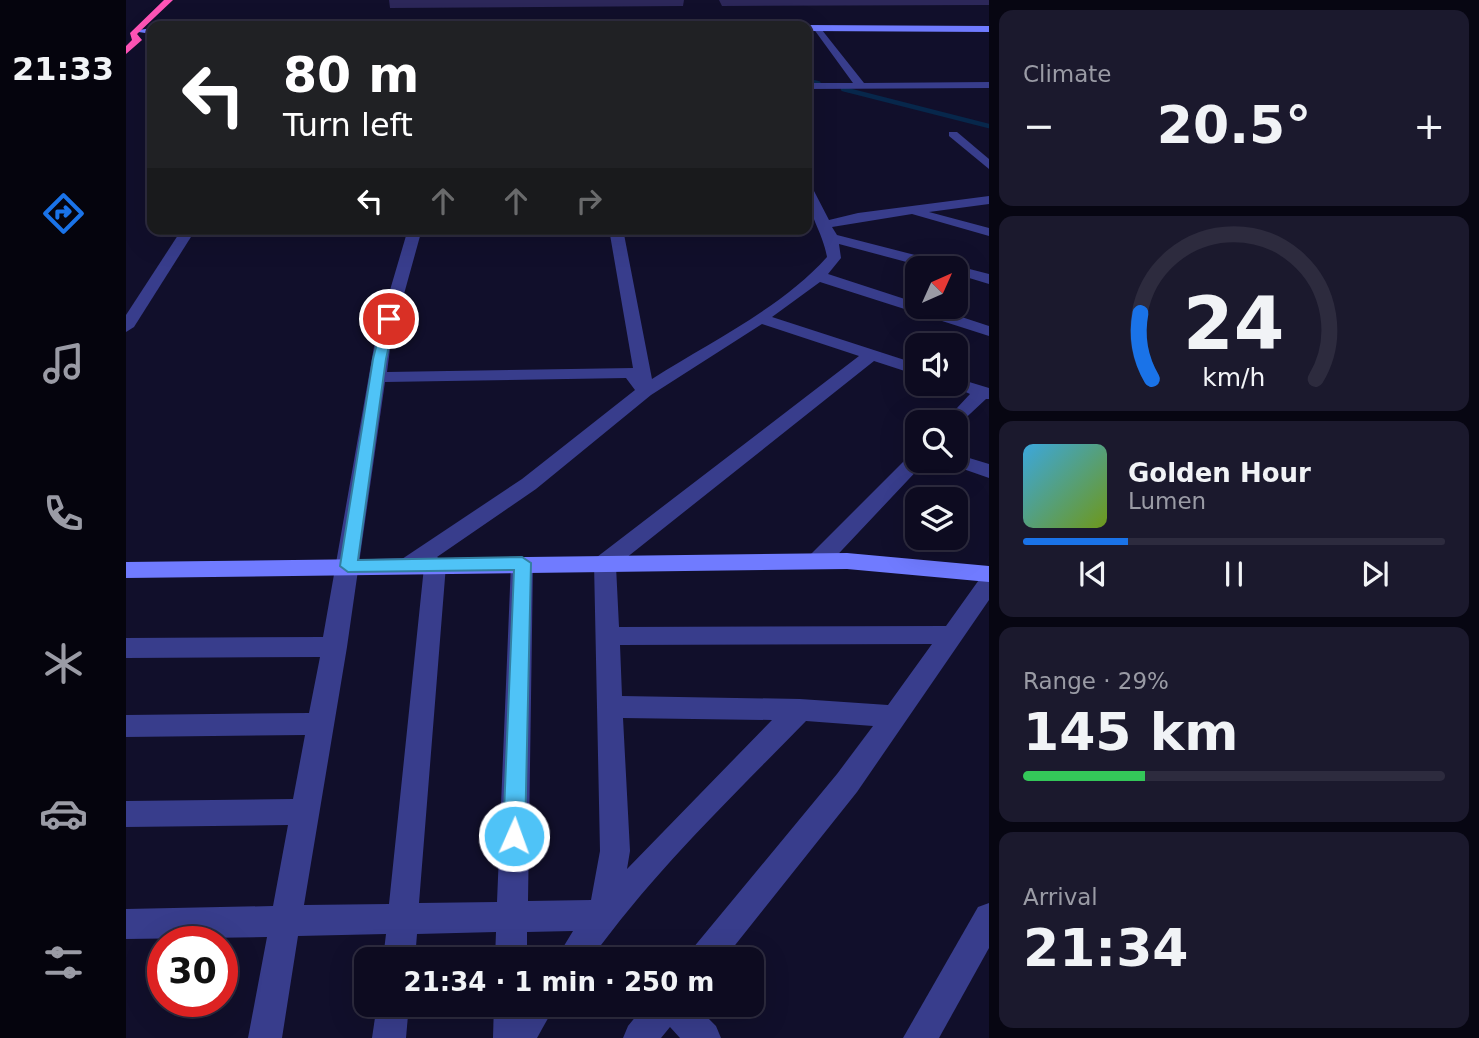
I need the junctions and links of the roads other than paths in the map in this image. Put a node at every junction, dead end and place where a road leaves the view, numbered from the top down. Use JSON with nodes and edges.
{"nodes":[{"id":1,"x":156,"y":0,"type":"edge"},
{"id":2,"x":169,"y":0,"type":"edge"},
{"id":3,"x":136,"y":16,"type":"dead end"},
{"id":4,"x":812,"y":28,"type":"edge"},
{"id":5,"x":989,"y":29,"type":"edge"},
{"id":6,"x":131,"y":36,"type":"edge"},
{"id":7,"x":126,"y":51,"type":"edge"},
{"id":8,"x":860,"y":85,"type":"junction"},
{"id":9,"x":989,"y":85,"type":"edge"},
{"id":10,"x":812,"y":86,"type":"edge"},
{"id":11,"x":953,"y":134,"type":"dead end"},
{"id":12,"x":989,"y":165,"type":"edge"},
{"id":13,"x":989,"y":200,"type":"edge"},
{"id":14,"x":812,"y":201,"type":"edge"},
{"id":15,"x":909,"y":210,"type":"junction"},
{"id":16,"x":827,"y":231,"type":"junction"},
{"id":17,"x":989,"y":232,"type":"edge"},
{"id":18,"x":185,"y":235,"type":"edge"},
{"id":19,"x":413,"y":235,"type":"edge"},
{"id":20,"x":617,"y":235,"type":"edge"},
{"id":21,"x":908,"y":256,"type":"edge"},
{"id":22,"x":968,"y":273,"type":"edge"},
{"id":23,"x":818,"y":276,"type":"junction"},
{"id":24,"x":989,"y":279,"type":"edge"},
{"id":25,"x":760,"y":318,"type":"junction"},
{"id":26,"x":126,"y":327,"type":"edge"},
{"id":27,"x":989,"y":331,"type":"edge"},
{"id":28,"x":871,"y":355,"type":"junction"},
{"id":29,"x":905,"y":366,"type":"edge"},
{"id":30,"x":377,"y":377,"type":"junction"},
{"id":31,"x":968,"y":387,"type":"edge"},
{"id":32,"x":645,"y":391,"type":"junction"},
{"id":33,"x":986,"y":393,"type":"edge"},
{"id":34,"x":967,"y":410,"type":"edge"},
{"id":35,"x":968,"y":464,"type":"edge"},
{"id":36,"x":905,"y":471,"type":"edge"},
{"id":37,"x":989,"y":471,"type":"edge"},
{"id":38,"x":818,"y":561,"type":"junction"},
{"id":39,"x":522,"y":563,"type":"junction"},
{"id":40,"x":605,"y":563,"type":"junction"},
{"id":41,"x":422,"y":565,"type":"junction"},
{"id":42,"x":348,"y":566,"type":"junction"},
{"id":43,"x":126,"y":570,"type":"edge"},
{"id":44,"x":989,"y":574,"type":"edge"},
{"id":45,"x":989,"y":583,"type":"edge"},
{"id":46,"x":952,"y":635,"type":"junction"},
{"id":47,"x":607,"y":636,"type":"junction"},
{"id":48,"x":335,"y":646,"type":"junction"},
{"id":49,"x":126,"y":648,"type":"edge"},
{"id":50,"x":611,"y":707,"type":"junction"},
{"id":51,"x":800,"y":710,"type":"junction"},
{"id":52,"x":895,"y":716,"type":"junction"},
{"id":53,"x":321,"y":724,"type":"junction"},
{"id":54,"x":126,"y":726,"type":"edge"},
{"id":55,"x":307,"y":812,"type":"junction"},
{"id":56,"x":126,"y":814,"type":"edge"},
{"id":57,"x":604,"y":915,"type":"junction"},
{"id":58,"x":404,"y":916,"type":"junction"},
{"id":59,"x":511,"y":918,"type":"junction"},
{"id":60,"x":989,"y":918,"type":"edge"},
{"id":61,"x":288,"y":921,"type":"junction"},
{"id":62,"x":126,"y":924,"type":"edge"},
{"id":63,"x":400,"y":947,"type":"edge"},
{"id":64,"x":511,"y":947,"type":"edge"},
{"id":65,"x":581,"y":947,"type":"edge"},
{"id":66,"x":715,"y":947,"type":"edge"},
{"id":67,"x":391,"y":1017,"type":"edge"},
{"id":68,"x":510,"y":1017,"type":"edge"},
{"id":69,"x":531,"y":1017,"type":"edge"},
{"id":70,"x":657,"y":1017,"type":"edge"},
{"id":71,"x":682,"y":1017,"type":"edge"},
{"id":72,"x":265,"y":1038,"type":"edge"},
{"id":73,"x":389,"y":1038,"type":"edge"},
{"id":74,"x":510,"y":1038,"type":"edge"},
{"id":75,"x":517,"y":1038,"type":"edge"},
{"id":76,"x":640,"y":1038,"type":"edge"},
{"id":77,"x":704,"y":1038,"type":"edge"},
{"id":78,"x":920,"y":1038,"type":"edge"}],
"edges":[{"from":1,"to":3,"type":"highway"},
{"from":2,"to":6,"type":"highway"},
{"from":4,"to":5,"type":"street"},
{"from":4,"to":8,"type":"street"},
{"from":6,"to":7,"type":"highway"},
{"from":8,"to":9,"type":"street"},
{"from":8,"to":10,"type":"street"},
{"from":11,"to":12,"type":"street"},
{"from":13,"to":15,"type":"street"},
{"from":14,"to":16,"type":"street"},
{"from":15,"to":16,"type":"street"},
{"from":15,"to":17,"type":"street"},
{"from":16,"to":21,"type":"street"},
{"from":16,"to":23,"type":"street"},
{"from":18,"to":26,"type":"street"},
{"from":19,"to":30,"type":"street"},
{"from":20,"to":32,"type":"street"},
{"from":22,"to":24,"type":"street"},
{"from":23,"to":25,"type":"street"},
{"from":23,"to":27,"type":"street"},
{"from":25,"to":28,"type":"street"},
{"from":25,"to":32,"type":"street"},
{"from":28,"to":29,"type":"street"},
{"from":28,"to":40,"type":"street"},
{"from":30,"to":32,"type":"street"},
{"from":30,"to":42,"type":"street"},
{"from":31,"to":33,"type":"street"},
{"from":32,"to":41,"type":"street"},
{"from":33,"to":34,"type":"street"},
{"from":35,"to":37,"type":"street"},
{"from":36,"to":38,"type":"street"},
{"from":38,"to":40,"type":"street"},
{"from":38,"to":44,"type":"street"},
{"from":39,"to":40,"type":"street"},
{"from":39,"to":41,"type":"street"},
{"from":39,"to":59,"type":"street"},
{"from":40,"to":47,"type":"street"},
{"from":41,"to":42,"type":"street"},
{"from":41,"to":58,"type":"street"},
{"from":42,"to":43,"type":"street"},
{"from":42,"to":48,"type":"street"},
{"from":45,"to":46,"type":"street"},
{"from":46,"to":47,"type":"street"},
{"from":46,"to":52,"type":"street"},
{"from":47,"to":50,"type":"street"},
{"from":48,"to":49,"type":"street"},
{"from":48,"to":53,"type":"street"},
{"from":50,"to":51,"type":"street"},
{"from":50,"to":57,"type":"street"},
{"from":51,"to":52,"type":"street"},
{"from":51,"to":57,"type":"street"},
{"from":52,"to":66,"type":"street"},
{"from":53,"to":54,"type":"street"},
{"from":53,"to":55,"type":"street"},
{"from":55,"to":56,"type":"street"},
{"from":55,"to":61,"type":"street"},
{"from":57,"to":59,"type":"street"},
{"from":57,"to":65,"type":"street"},
{"from":58,"to":59,"type":"street"},
{"from":58,"to":61,"type":"street"},
{"from":58,"to":63,"type":"street"},
{"from":59,"to":64,"type":"street"},
{"from":60,"to":78,"type":"street"},
{"from":61,"to":62,"type":"street"},
{"from":61,"to":72,"type":"street"},
{"from":67,"to":73,"type":"street"},
{"from":68,"to":74,"type":"street"},
{"from":69,"to":75,"type":"street"},
{"from":70,"to":76,"type":"street"},
{"from":71,"to":77,"type":"street"}]}
